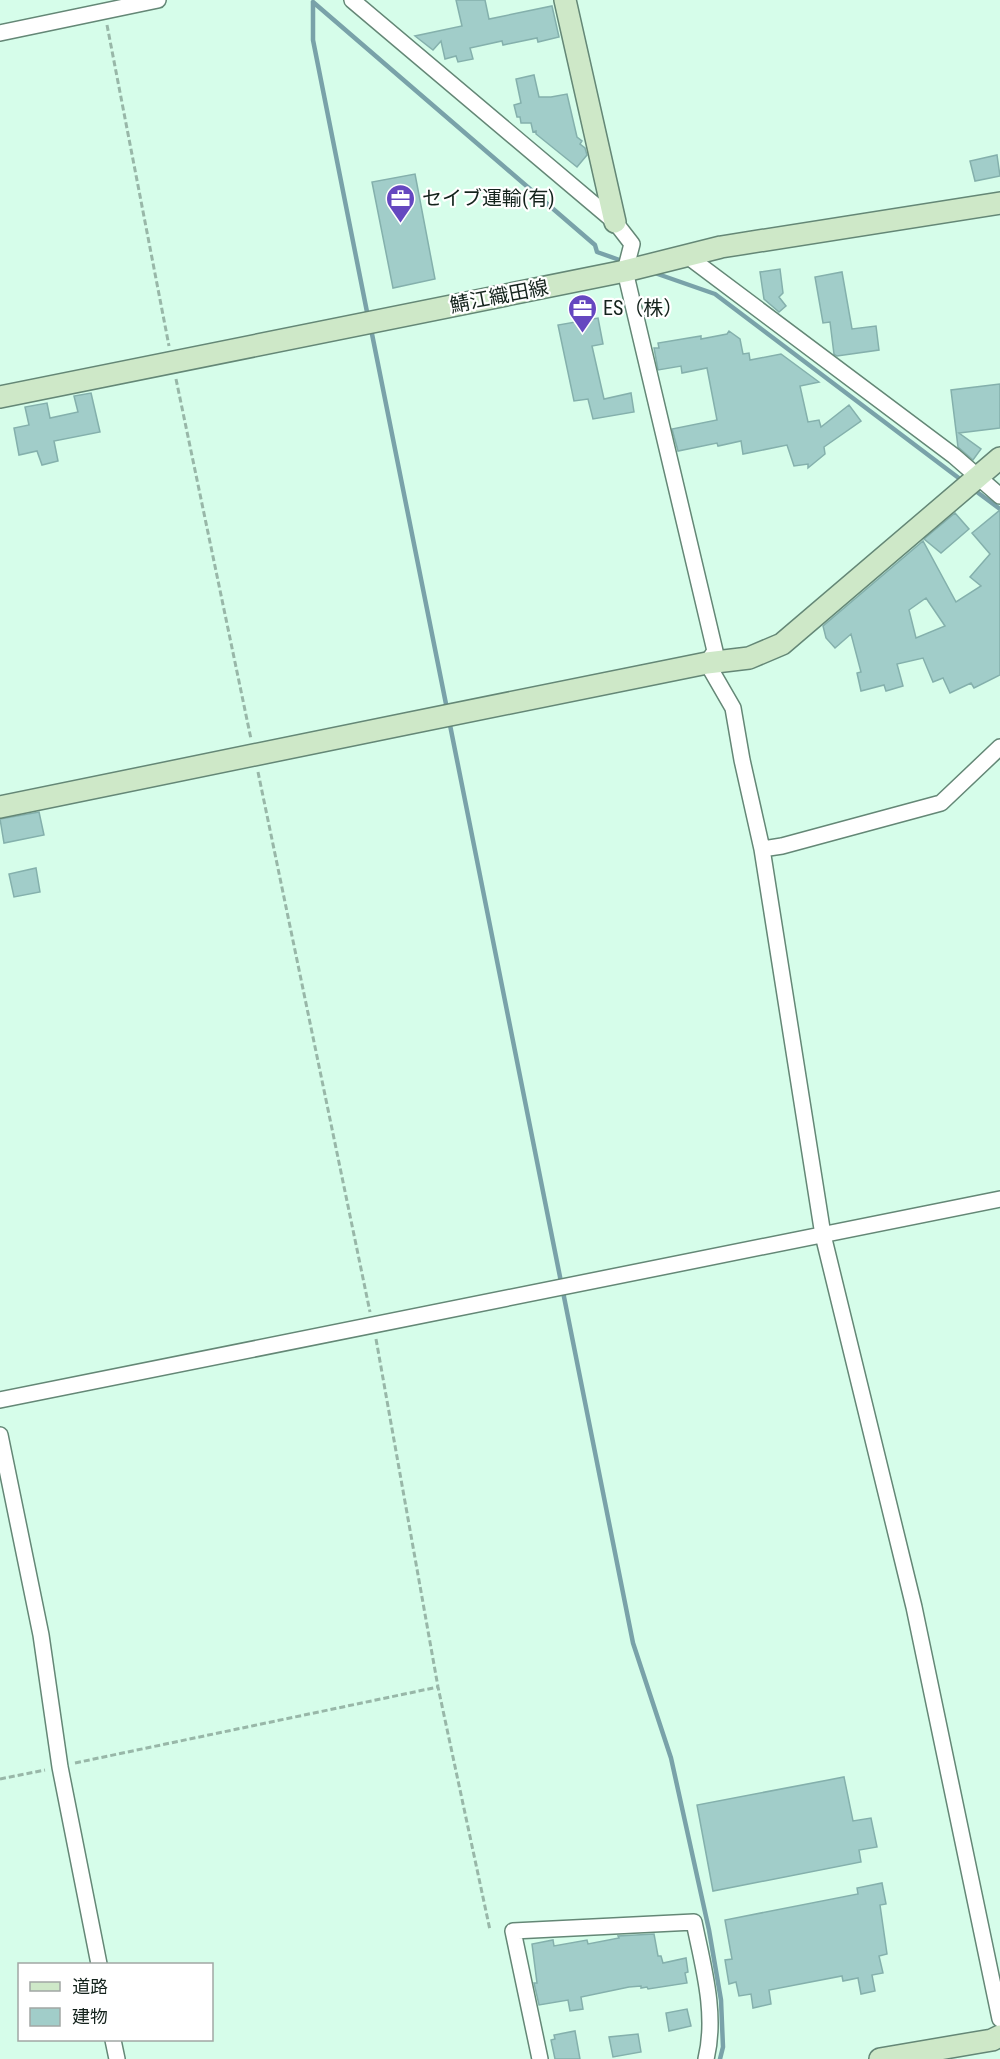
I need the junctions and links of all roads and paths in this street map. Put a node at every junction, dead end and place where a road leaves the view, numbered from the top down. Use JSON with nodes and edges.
{"nodes":[{"id":1,"x":158,"y":0,"type":"edge"},
{"id":2,"x":352,"y":0,"type":"edge"},
{"id":3,"x":565,"y":0,"type":"edge"},
{"id":4,"x":104,"y":12,"type":"junction"},
{"id":5,"x":0,"y":33,"type":"edge"},
{"id":6,"x":1000,"y":203,"type":"edge"},
{"id":7,"x":615,"y":222,"type":"junction"},
{"id":8,"x":686,"y":255,"type":"junction"},
{"id":9,"x":625,"y":271,"type":"junction"},
{"id":10,"x":172,"y":362,"type":"junction"},
{"id":11,"x":0,"y":397,"type":"edge"},
{"id":12,"x":1000,"y":458,"type":"edge"},
{"id":13,"x":978,"y":477,"type":"junction"},
{"id":14,"x":1000,"y":496,"type":"edge"},
{"id":15,"x":707,"y":663,"type":"junction"},
{"id":16,"x":1000,"y":747,"type":"edge"},
{"id":17,"x":254,"y":756,"type":"junction"},
{"id":18,"x":0,"y":807,"type":"edge"},
{"id":19,"x":762,"y":849,"type":"junction"},
{"id":20,"x":1000,"y":1199,"type":"edge"},
{"id":21,"x":822,"y":1235,"type":"junction"},
{"id":22,"x":373,"y":1325,"type":"junction"},
{"id":23,"x":0,"y":1400,"type":"edge"},
{"id":24,"x":0,"y":1435,"type":"edge"},
{"id":25,"x":438,"y":1687,"type":"junction"},
{"id":26,"x":60,"y":1767,"type":"junction"},
{"id":27,"x":0,"y":1779,"type":"edge"},
{"id":28,"x":490,"y":1930,"type":"dead end"},
{"id":29,"x":99,"y":1963,"type":"edge"},
{"id":30,"x":1000,"y":2019,"type":"edge"},
{"id":31,"x":1000,"y":2036,"type":"edge"},
{"id":32,"x":113,"y":2041,"type":"edge"},
{"id":33,"x":117,"y":2059,"type":"edge"},
{"id":34,"x":540,"y":2059,"type":"edge"},
{"id":35,"x":706,"y":2059,"type":"edge"},
{"id":36,"x":880,"y":2059,"type":"edge"}],
"edges":[{"from":1,"to":4,"type":"street"},
{"from":2,"to":7,"type":"street"},
{"from":3,"to":7,"type":"street"},
{"from":4,"to":5,"type":"street"},
{"from":4,"to":10,"type":"path"},
{"from":6,"to":8,"type":"street","name":"鯖江織田線"},
{"from":7,"to":9,"type":"street"},
{"from":8,"to":9,"type":"street","name":"鯖江織田線"},
{"from":8,"to":13,"type":"street"},
{"from":9,"to":10,"type":"street","name":"鯖江織田線"},
{"from":9,"to":15,"type":"street"},
{"from":10,"to":11,"type":"street","name":"鯖江織田線"},
{"from":10,"to":17,"type":"path"},
{"from":12,"to":13,"type":"street"},
{"from":13,"to":14,"type":"street"},
{"from":13,"to":15,"type":"street"},
{"from":15,"to":17,"type":"street"},
{"from":15,"to":19,"type":"street"},
{"from":16,"to":19,"type":"street"},
{"from":17,"to":18,"type":"street"},
{"from":17,"to":22,"type":"path"},
{"from":19,"to":21,"type":"street"},
{"from":20,"to":21,"type":"street"},
{"from":21,"to":22,"type":"street"},
{"from":21,"to":30,"type":"street"},
{"from":22,"to":23,"type":"street"},
{"from":22,"to":25,"type":"path"},
{"from":24,"to":26,"type":"street"},
{"from":25,"to":26,"type":"path"},
{"from":25,"to":28,"type":"path"},
{"from":26,"to":27,"type":"path"},
{"from":26,"to":29,"type":"street"},
{"from":31,"to":36,"type":"street"},
{"from":32,"to":33,"type":"street"},
{"from":34,"to":35,"type":"street"}]}
